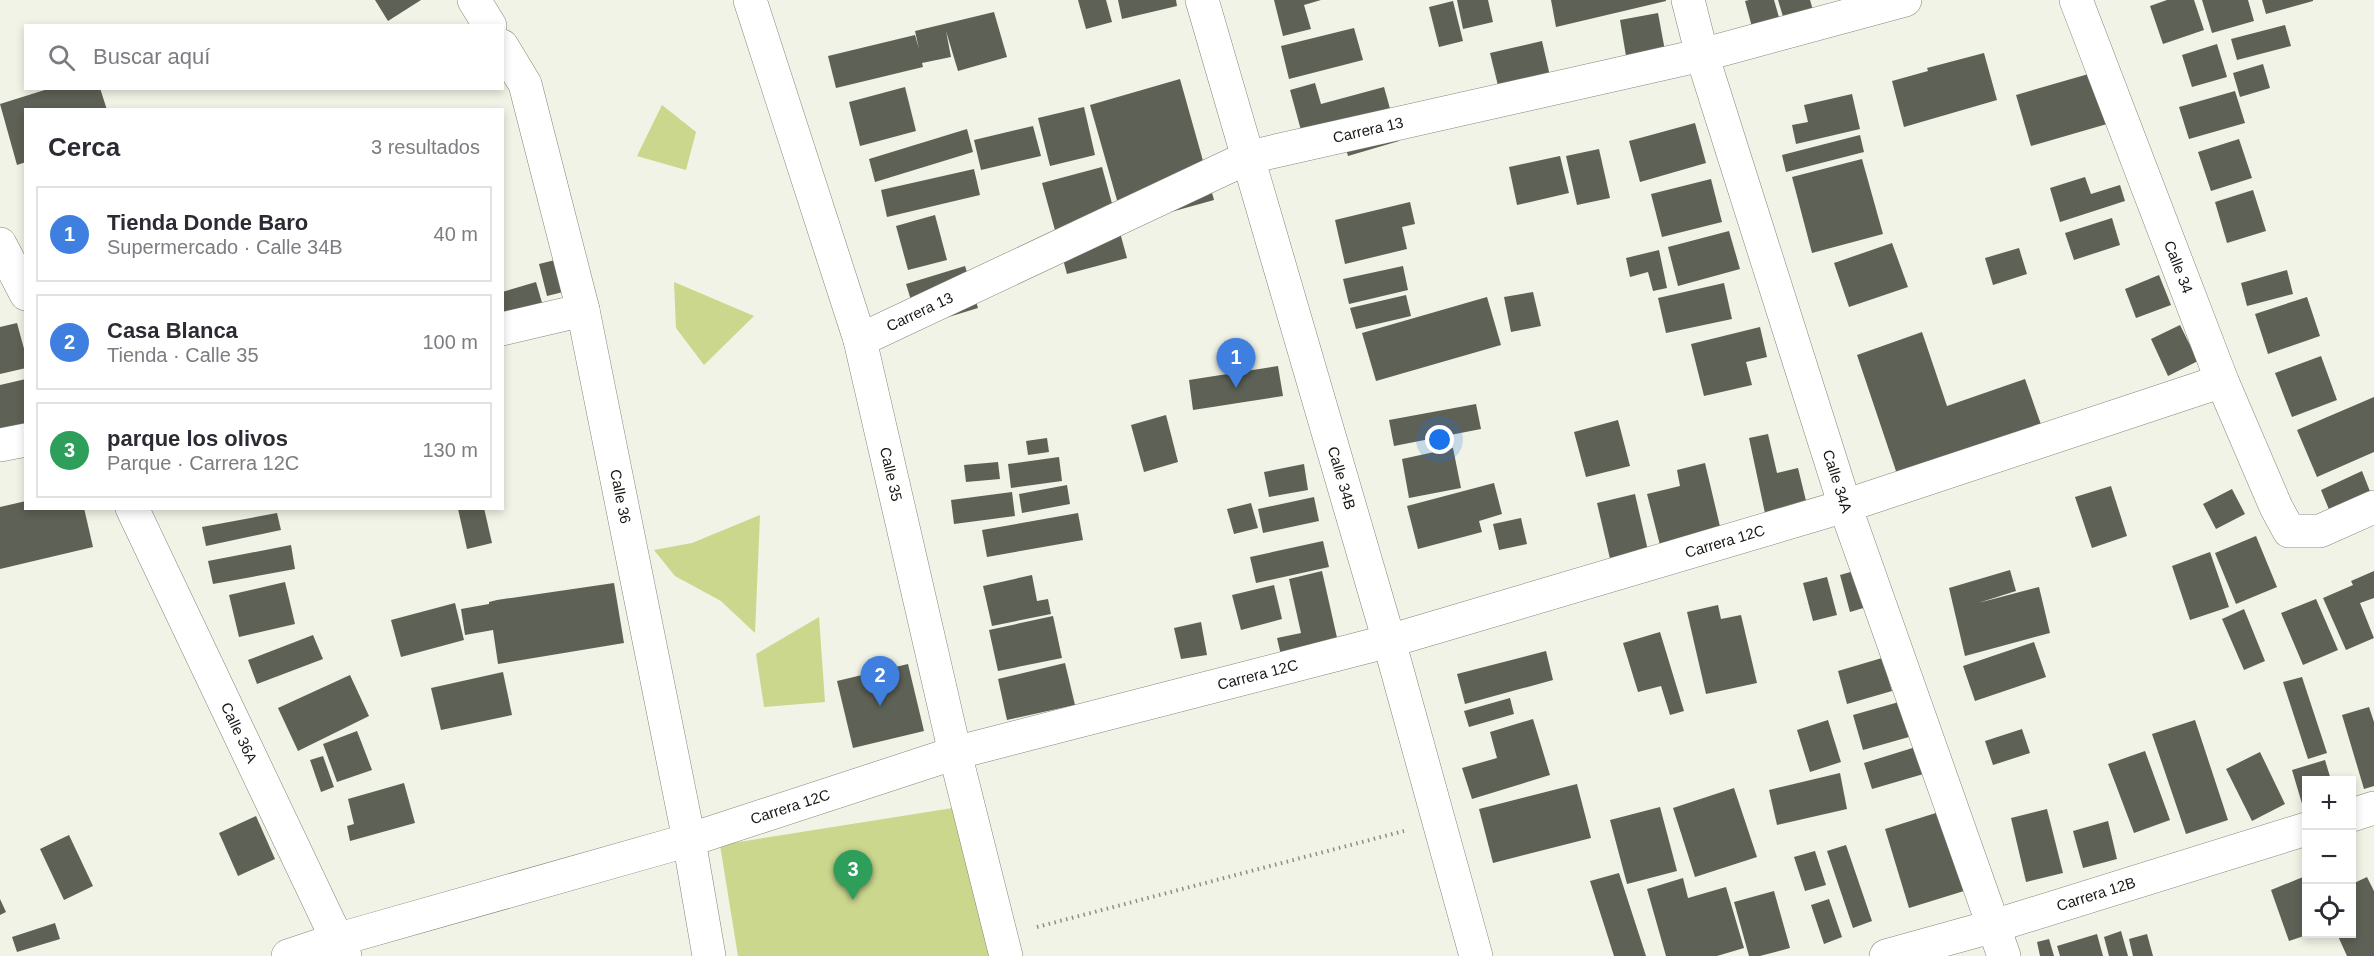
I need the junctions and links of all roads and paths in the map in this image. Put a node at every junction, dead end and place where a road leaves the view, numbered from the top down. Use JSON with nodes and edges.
{"nodes":[{"id":1,"x":474,"y":0,"type":"edge"},
{"id":2,"x":750,"y":0,"type":"edge"},
{"id":3,"x":1202,"y":0,"type":"edge"},
{"id":4,"x":1688,"y":0,"type":"edge"},
{"id":5,"x":1905,"y":0,"type":"edge"},
{"id":6,"x":2076,"y":0,"type":"edge"},
{"id":7,"x":489,"y":24,"type":"edge"},
{"id":8,"x":504,"y":49,"type":"edge"},
{"id":9,"x":1702,"y":55,"type":"junction"},
{"id":10,"x":1249,"y":157,"type":"junction"},
{"id":11,"x":0,"y":244,"type":"edge"},
{"id":12,"x":24,"y":290,"type":"edge"},
{"id":13,"x":583,"y":310,"type":"junction"},
{"id":14,"x":504,"y":329,"type":"edge"},
{"id":15,"x":860,"y":340,"type":"junction"},
{"id":16,"x":2222,"y":381,"type":"junction"},
{"id":17,"x":24,"y":440,"type":"edge"},
{"id":18,"x":0,"y":445,"type":"edge"},
{"id":19,"x":1845,"y":506,"type":"junction"},
{"id":20,"x":2374,"y":507,"type":"edge"},
{"id":21,"x":133,"y":510,"type":"edge"},
{"id":22,"x":1389,"y":641,"type":"junction"},
{"id":23,"x":955,"y":753,"type":"junction"},
{"id":24,"x":2374,"y":808,"type":"edge"},
{"id":25,"x":2356,"y":814,"type":"edge"},
{"id":26,"x":1440,"y":822,"type":"junction"},
{"id":27,"x":2304,"y":830,"type":"edge"},
{"id":28,"x":688,"y":840,"type":"junction"},
{"id":29,"x":1999,"y":941,"type":"edge"},
{"id":30,"x":1004,"y":946,"type":"edge"},
{"id":31,"x":340,"y":948,"type":"edge"},
{"id":32,"x":288,"y":956,"type":"edge"},
{"id":33,"x":709,"y":956,"type":"edge"},
{"id":34,"x":1476,"y":956,"type":"edge"},
{"id":35,"x":1886,"y":956,"type":"edge"}],
"edges":[{"from":1,"to":7,"type":"street"},
{"from":2,"to":15,"type":"street","name":"Calle 35"},
{"from":3,"to":10,"type":"street","name":"Calle 34B"},
{"from":4,"to":9,"type":"street","name":"Calle 34A"},
{"from":5,"to":9,"type":"street","name":"Carrera 13"},
{"from":6,"to":16,"type":"street","name":"Calle 34"},
{"from":8,"to":13,"type":"street","name":"Calle 36"},
{"from":9,"to":10,"type":"street","name":"Carrera 13"},
{"from":9,"to":19,"type":"street","name":"Calle 34A"},
{"from":10,"to":15,"type":"street","name":"Carrera 13"},
{"from":10,"to":22,"type":"street","name":"Calle 34B"},
{"from":11,"to":12,"type":"street"},
{"from":13,"to":14,"type":"street"},
{"from":13,"to":28,"type":"street","name":"Calle 36"},
{"from":15,"to":23,"type":"street","name":"Calle 35"},
{"from":16,"to":19,"type":"street","name":"Carrera 12C"},
{"from":16,"to":20,"type":"street","name":"Calle 34"},
{"from":17,"to":18,"type":"street"},
{"from":19,"to":22,"type":"street","name":"Carrera 12C"},
{"from":19,"to":29,"type":"street","name":"Calle 34A"},
{"from":21,"to":31,"type":"street","name":"Calle 36A"},
{"from":22,"to":23,"type":"street","name":"Carrera 12C"},
{"from":22,"to":26,"type":"street","name":"Calle 34B"},
{"from":23,"to":28,"type":"street","name":"Carrera 12C"},
{"from":23,"to":30,"type":"street","name":"Calle 35"},
{"from":24,"to":25,"type":"street"},
{"from":26,"to":30,"type":"path"},
{"from":26,"to":34,"type":"street","name":"Calle 34B"},
{"from":27,"to":29,"type":"street","name":"Carrera 12B"},
{"from":28,"to":31,"type":"street","name":"Carrera 12C"},
{"from":28,"to":33,"type":"street","name":"Calle 36"},
{"from":29,"to":35,"type":"street","name":"Carrera 12B"},
{"from":31,"to":32,"type":"street","name":"Carrera 12C"}]}
